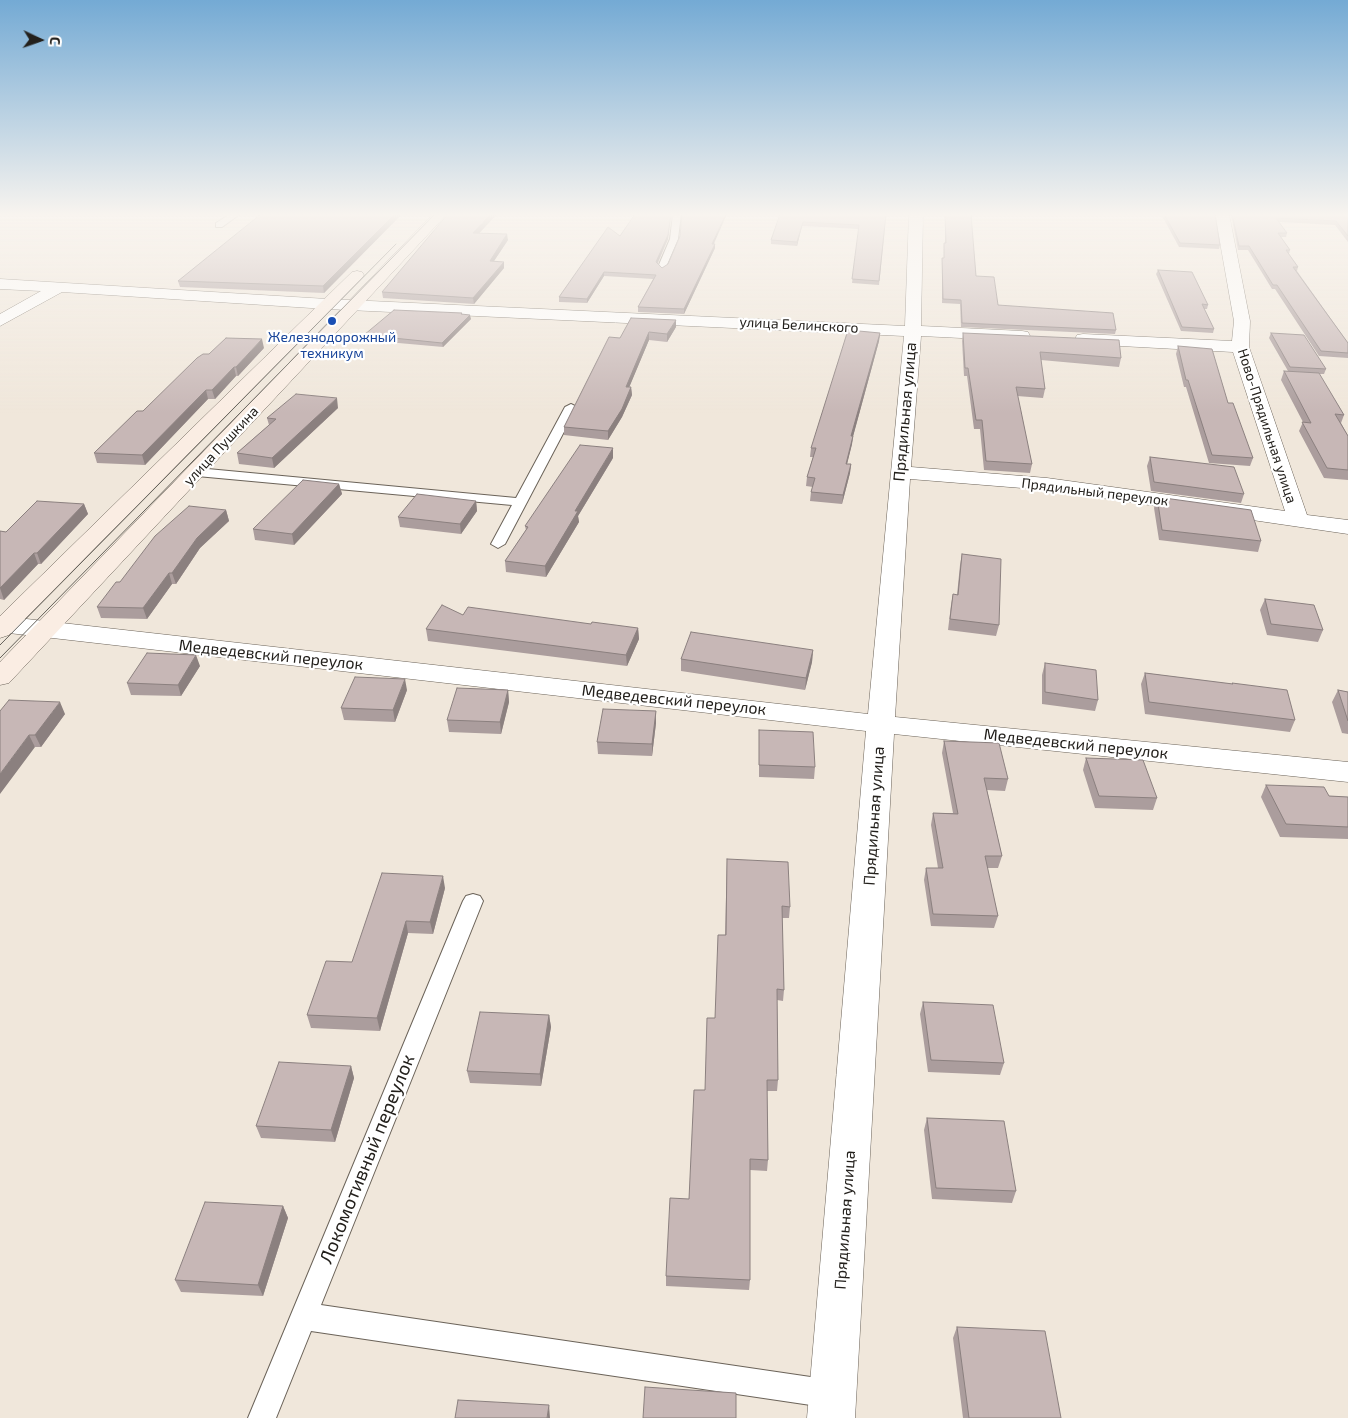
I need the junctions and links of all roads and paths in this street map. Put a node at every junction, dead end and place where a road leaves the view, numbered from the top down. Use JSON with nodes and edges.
{"nodes":[{"id":1,"x":351,"y":280,"type":"edge"},
{"id":2,"x":376,"y":280,"type":"edge"},
{"id":3,"x":914,"y":280,"type":"edge"},
{"id":4,"x":1234,"y":280,"type":"edge"},
{"id":5,"x":0,"y":284,"type":"edge"},
{"id":6,"x":60,"y":287,"type":"junction"},
{"id":7,"x":327,"y":304,"type":"junction"},
{"id":8,"x":352,"y":305,"type":"junction"},
{"id":9,"x":0,"y":321,"type":"edge"},
{"id":10,"x":913,"y":330,"type":"junction"},
{"id":11,"x":1042,"y":337,"type":"edge"},
{"id":12,"x":1071,"y":338,"type":"edge"},
{"id":13,"x":1240,"y":347,"type":"junction"},
{"id":14,"x":571,"y":407,"type":"dead end"},
{"id":15,"x":197,"y":472,"type":"junction"},
{"id":16,"x":900,"y":472,"type":"junction"},
{"id":17,"x":521,"y":502,"type":"junction"},
{"id":18,"x":1298,"y":519,"type":"junction"},
{"id":19,"x":1348,"y":527,"type":"edge"},
{"id":20,"x":498,"y":544,"type":"dead end"},
{"id":21,"x":2,"y":626,"type":"edge"},
{"id":22,"x":47,"y":629,"type":"junction"},
{"id":23,"x":0,"y":677,"type":"edge"},
{"id":24,"x":881,"y":724,"type":"junction"},
{"id":25,"x":1348,"y":772,"type":"edge"},
{"id":26,"x":473,"y":901,"type":"dead end"},
{"id":27,"x":303,"y":1316,"type":"junction"},
{"id":28,"x":832,"y":1406,"type":"edge"},
{"id":29,"x":262,"y":1418,"type":"edge"}],
"edges":[{"from":1,"to":7,"type":"main road","name":"улица Пушкина"},
{"from":2,"to":8,"type":"main road","name":"улица Пушкина"},
{"from":3,"to":10,"type":"street","name":"Прядильная улица"},
{"from":4,"to":13,"type":"street","name":"Ново-Прядильная улица"},
{"from":5,"to":6,"type":"street","name":"улица Белинского"},
{"from":6,"to":7,"type":"street","name":"улица Белинского"},
{"from":6,"to":9,"type":"street"},
{"from":7,"to":8,"type":"street","name":"улица Белинского"},
{"from":7,"to":21,"type":"main road","name":"улица Пушкина"},
{"from":8,"to":10,"type":"street","name":"улица Белинского"},
{"from":8,"to":15,"type":"main road","name":"улица Пушкина"},
{"from":10,"to":11,"type":"street","name":"улица Белинского"},
{"from":10,"to":16,"type":"street","name":"Прядильная улица"},
{"from":12,"to":13,"type":"street"},
{"from":13,"to":18,"type":"street","name":"Ново-Прядильная улица"},
{"from":14,"to":17,"type":"lane"},
{"from":15,"to":17,"type":"lane"},
{"from":15,"to":22,"type":"main road","name":"улица Пушкина"},
{"from":16,"to":18,"type":"street","name":"Прядильный переулок"},
{"from":16,"to":24,"type":"street","name":"Прядильная улица"},
{"from":17,"to":20,"type":"lane"},
{"from":18,"to":19,"type":"street","name":"Прядильный переулок"},
{"from":21,"to":22,"type":"street","name":"Медведевский переулок"},
{"from":22,"to":23,"type":"main road","name":"улица Пушкина"},
{"from":22,"to":24,"type":"street","name":"Медведевский переулок"},
{"from":24,"to":25,"type":"street","name":"Медведевский переулок"},
{"from":24,"to":28,"type":"street","name":"Прядильная улица"},
{"from":26,"to":27,"type":"lane","name":"Локомотивный переулок"},
{"from":27,"to":28,"type":"lane"},
{"from":27,"to":29,"type":"lane","name":"Локомотивный переулок"}]}
